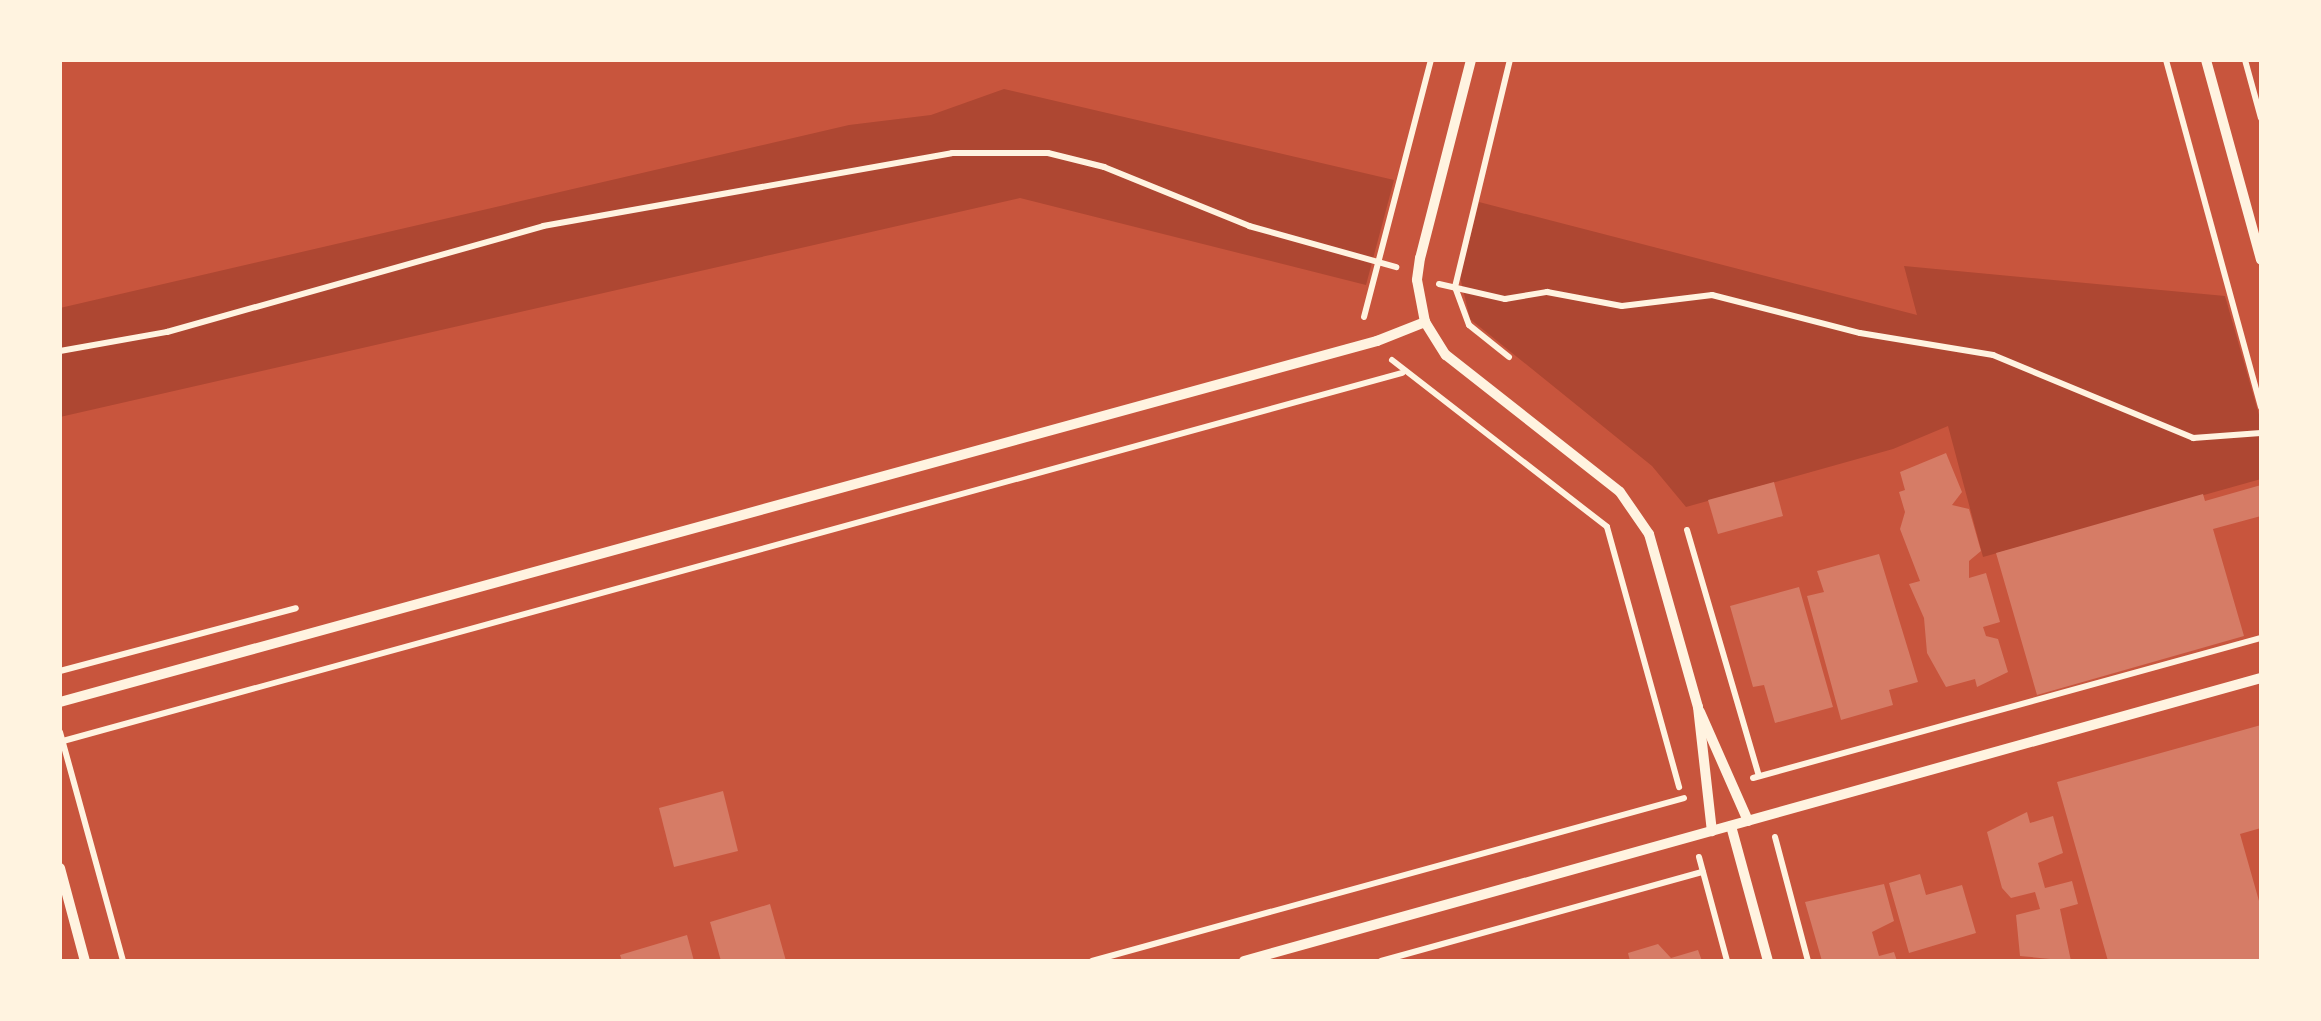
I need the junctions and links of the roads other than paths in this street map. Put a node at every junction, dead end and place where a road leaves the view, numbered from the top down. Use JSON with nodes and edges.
{"nodes":[{"id":1,"x":1471,"y":60,"type":"edge"},
{"id":2,"x":2206,"y":60,"type":"edge"},
{"id":3,"x":2261,"y":260,"type":"edge"},
{"id":4,"x":1425,"y":322,"type":"junction"},
{"id":5,"x":2261,"y":678,"type":"edge"},
{"id":6,"x":60,"y":702,"type":"edge"},
{"id":7,"x":1698,"y":707,"type":"junction"},
{"id":8,"x":1748,"y":821,"type":"junction"},
{"id":9,"x":1730,"y":826,"type":"junction"},
{"id":10,"x":1712,"y":831,"type":"junction"},
{"id":11,"x":60,"y":868,"type":"edge"},
{"id":12,"x":85,"y":961,"type":"edge"},
{"id":13,"x":1244,"y":961,"type":"edge"},
{"id":14,"x":1768,"y":961,"type":"edge"}],
"edges":[{"from":1,"to":4,"type":"street"},
{"from":2,"to":3,"type":"street"},
{"from":4,"to":6,"type":"street"},
{"from":4,"to":7,"type":"street"},
{"from":5,"to":8,"type":"street"},
{"from":7,"to":8,"type":"street"},
{"from":7,"to":10,"type":"street"},
{"from":8,"to":9,"type":"street"},
{"from":9,"to":10,"type":"street"},
{"from":9,"to":14,"type":"street"},
{"from":10,"to":13,"type":"street"},
{"from":11,"to":12,"type":"street"}]}
